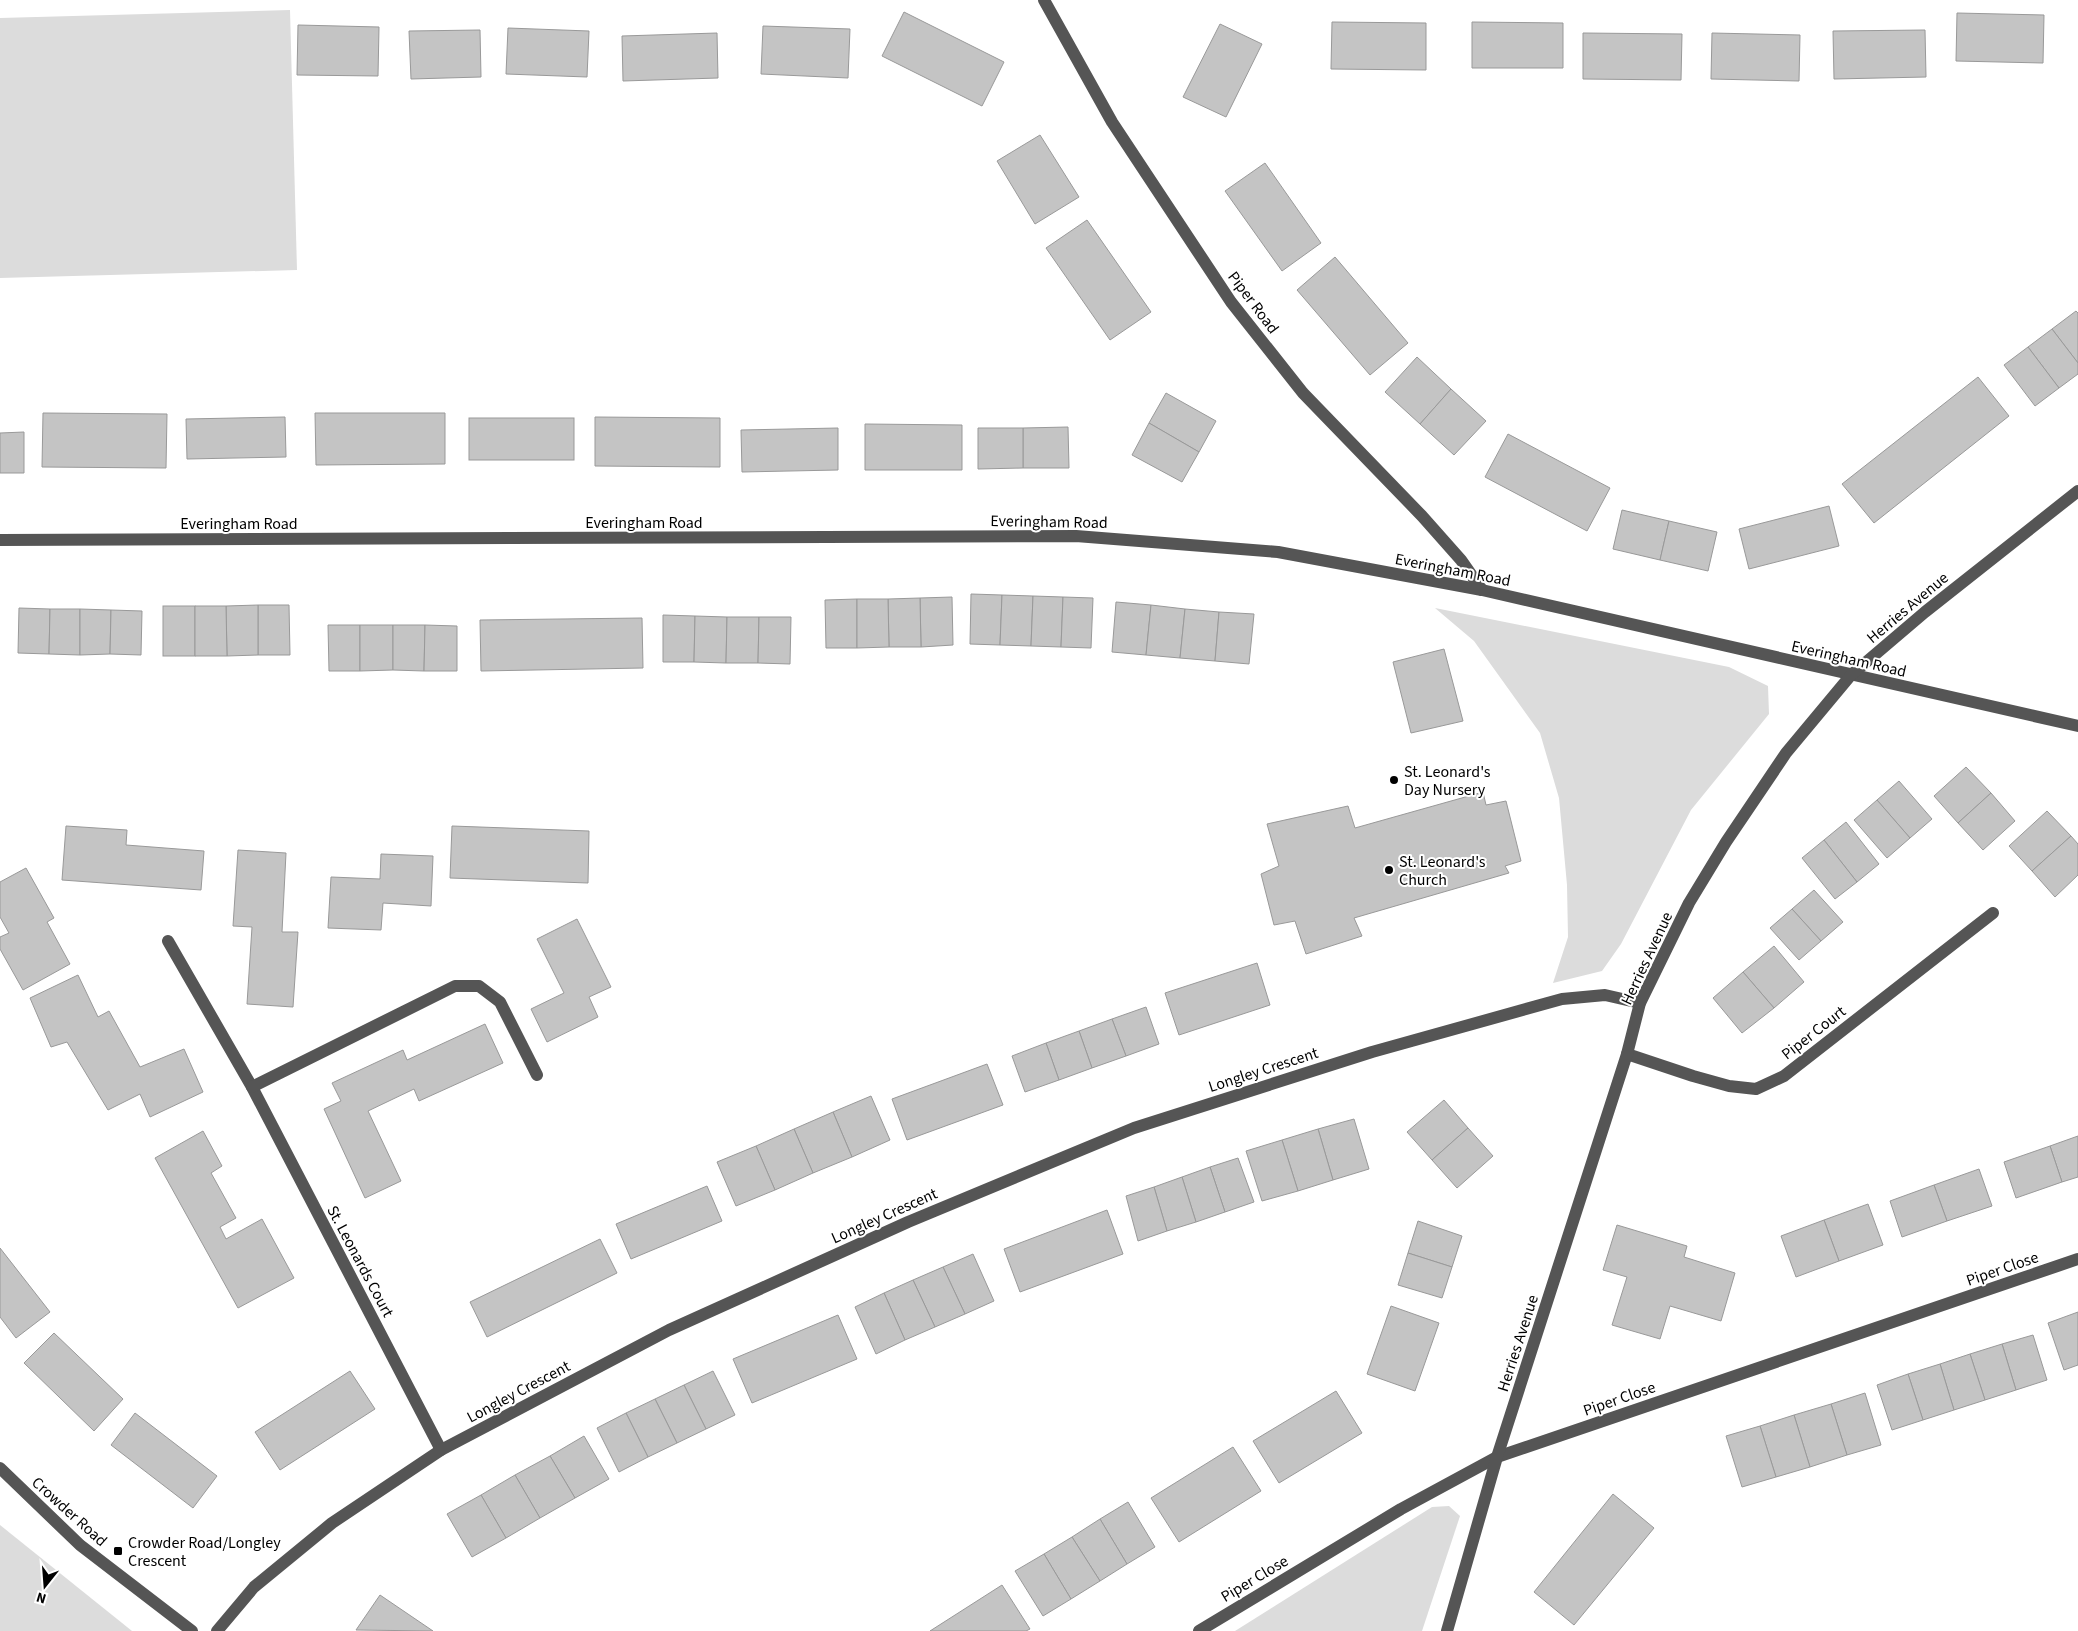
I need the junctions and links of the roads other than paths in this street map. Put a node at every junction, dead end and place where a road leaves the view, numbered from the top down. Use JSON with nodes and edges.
{"nodes":[{"id":1,"x":1044,"y":0,"type":"edge"},
{"id":2,"x":2078,"y":490,"type":"edge"},
{"id":3,"x":0,"y":540,"type":"edge"},
{"id":4,"x":1482,"y":590,"type":"junction"},
{"id":5,"x":1852,"y":675,"type":"junction"},
{"id":6,"x":2078,"y":726,"type":"edge"},
{"id":7,"x":1993,"y":913,"type":"dead end"},
{"id":8,"x":168,"y":941,"type":"dead end"},
{"id":9,"x":1640,"y":1003,"type":"junction"},
{"id":10,"x":1627,"y":1054,"type":"junction"},
{"id":11,"x":537,"y":1075,"type":"dead end"},
{"id":12,"x":252,"y":1087,"type":"junction"},
{"id":13,"x":2078,"y":1259,"type":"edge"},
{"id":14,"x":441,"y":1450,"type":"junction"},
{"id":15,"x":1497,"y":1457,"type":"junction"},
{"id":16,"x":0,"y":1468,"type":"edge"},
{"id":17,"x":192,"y":1631,"type":"edge"},
{"id":18,"x":217,"y":1631,"type":"edge"},
{"id":19,"x":1198,"y":1631,"type":"edge"},
{"id":20,"x":1447,"y":1631,"type":"edge"}],
"edges":[{"from":1,"to":4,"type":"street","name":"Piper Road"},
{"from":2,"to":5,"type":"street","name":"Herries Avenue"},
{"from":3,"to":4,"type":"street","name":"Everingham Road"},
{"from":4,"to":5,"type":"street","name":"Everingham Road"},
{"from":5,"to":6,"type":"street","name":"Everingham Road"},
{"from":5,"to":9,"type":"street","name":"Herries Avenue"},
{"from":7,"to":10,"type":"street","name":"Piper Court"},
{"from":8,"to":12,"type":"street","name":"St. Leonards Court"},
{"from":9,"to":10,"type":"street","name":"Herries Avenue"},
{"from":9,"to":14,"type":"street","name":"Longley Crescent"},
{"from":10,"to":15,"type":"street","name":"Herries Avenue"},
{"from":11,"to":12,"type":"street"},
{"from":12,"to":14,"type":"street","name":"St. Leonards Court"},
{"from":13,"to":15,"type":"street","name":"Piper Close"},
{"from":14,"to":18,"type":"street","name":"Longley Crescent"},
{"from":15,"to":19,"type":"street","name":"Piper Close"},
{"from":15,"to":20,"type":"street","name":"Herries Avenue"},
{"from":16,"to":17,"type":"street","name":"Crowder Road"}]}
